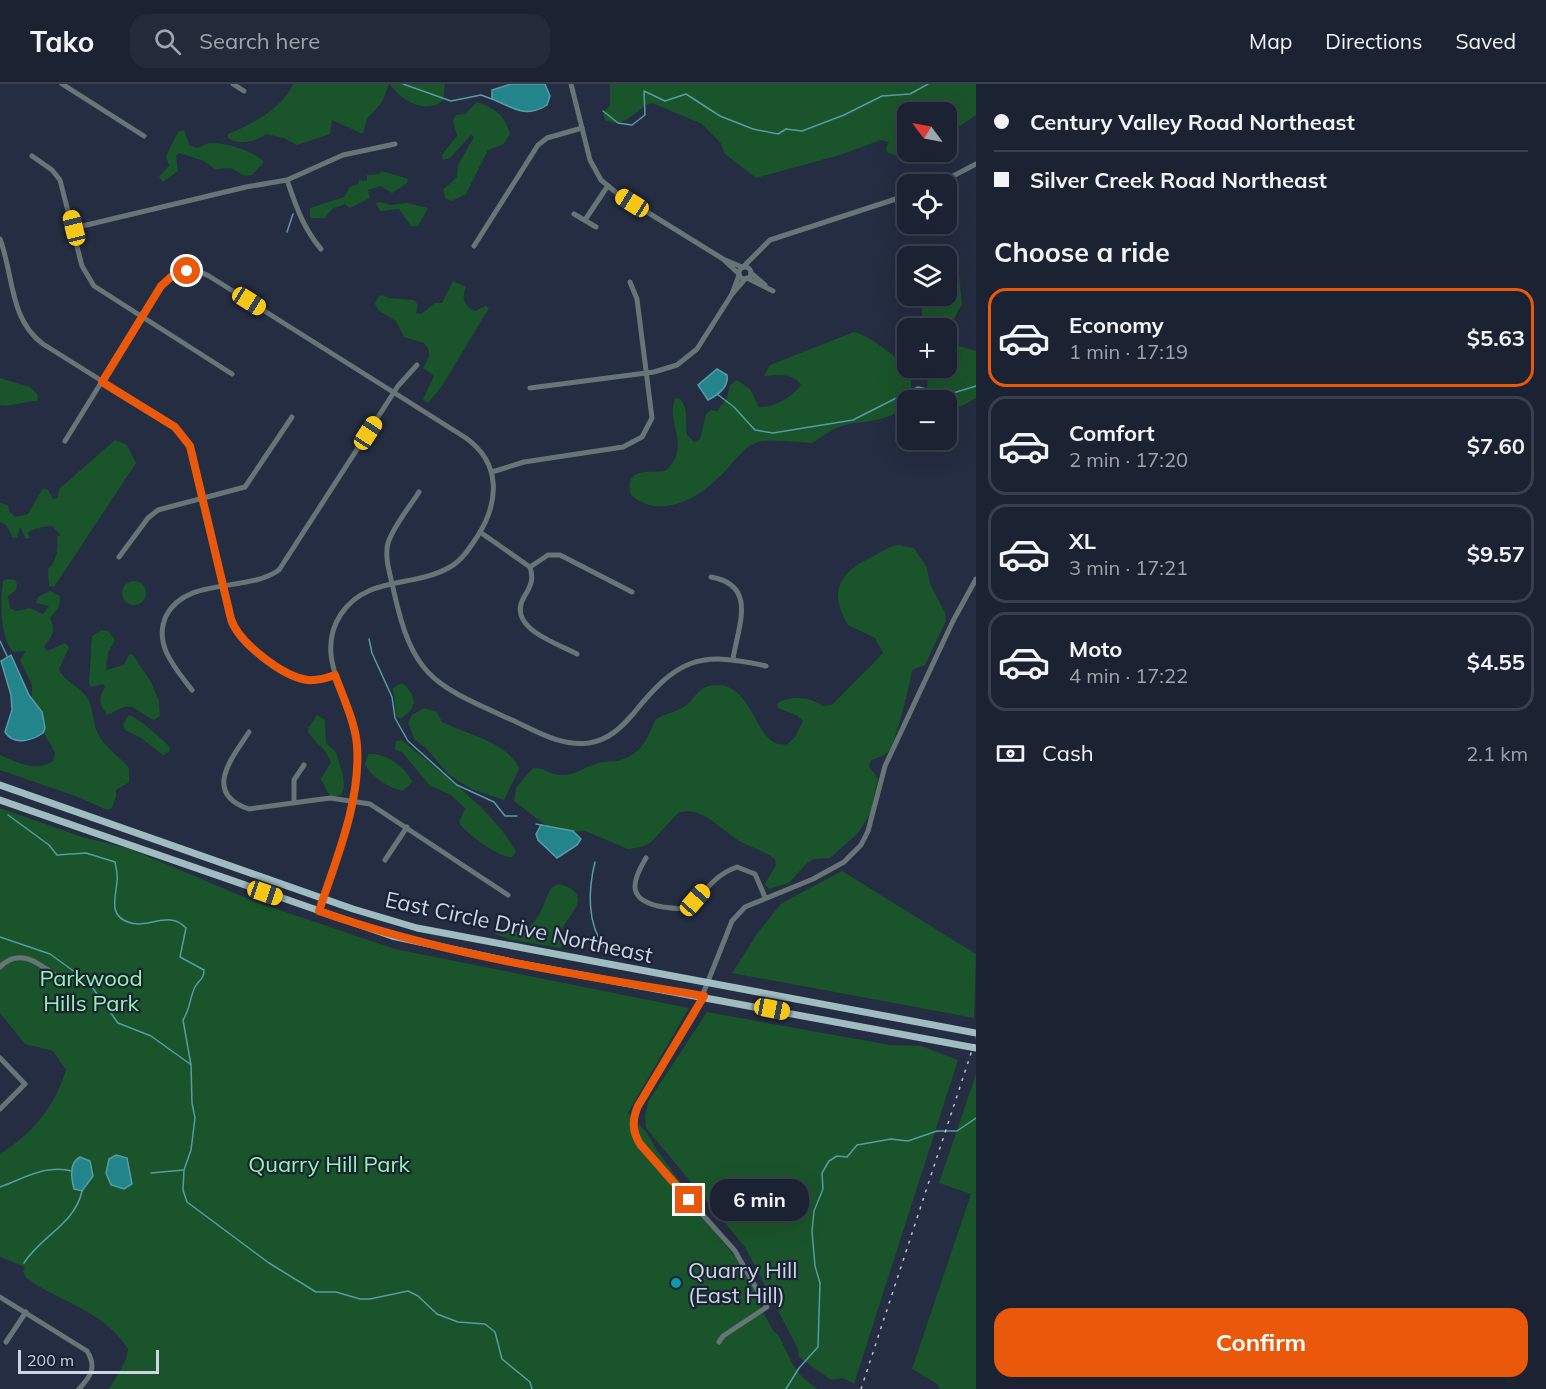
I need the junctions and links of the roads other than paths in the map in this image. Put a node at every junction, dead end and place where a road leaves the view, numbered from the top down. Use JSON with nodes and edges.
{"nodes":[{"id":1,"x":62,"y":84,"type":"edge"},
{"id":2,"x":232,"y":84,"type":"edge"},
{"id":3,"x":571,"y":84,"type":"edge"},
{"id":4,"x":244,"y":91,"type":"dead end"},
{"id":5,"x":582,"y":128,"type":"junction"},
{"id":6,"x":144,"y":136,"type":"dead end"},
{"id":7,"x":395,"y":144,"type":"dead end"},
{"id":8,"x":32,"y":156,"type":"dead end"},
{"id":9,"x":976,"y":164,"type":"edge"},
{"id":10,"x":957,"y":174,"type":"edge"},
{"id":11,"x":287,"y":180,"type":"junction"},
{"id":12,"x":607,"y":187,"type":"junction"},
{"id":13,"x":897,"y":199,"type":"edge"},
{"id":14,"x":574,"y":214,"type":"dead end"},
{"id":15,"x":585,"y":220,"type":"junction"},
{"id":16,"x":596,"y":227,"type":"dead end"},
{"id":17,"x":74,"y":228,"type":"junction"},
{"id":18,"x":0,"y":239,"type":"edge"},
{"id":19,"x":474,"y":246,"type":"dead end"},
{"id":20,"x":321,"y":249,"type":"dead end"},
{"id":21,"x":757,"y":253,"type":"junction"},
{"id":22,"x":741,"y":270,"type":"junction"},
{"id":23,"x":751,"y":272,"type":"junction"},
{"id":24,"x":746,"y":279,"type":"junction"},
{"id":25,"x":630,"y":282,"type":"dead end"},
{"id":26,"x":732,"y":294,"type":"junction"},
{"id":27,"x":142,"y":318,"type":"junction"},
{"id":28,"x":417,"y":365,"type":"dead end"},
{"id":29,"x":647,"y":373,"type":"junction"},
{"id":30,"x":232,"y":374,"type":"dead end"},
{"id":31,"x":102,"y":382,"type":"junction"},
{"id":32,"x":530,"y":388,"type":"dead end"},
{"id":33,"x":394,"y":392,"type":"junction"},
{"id":34,"x":292,"y":417,"type":"dead end"},
{"id":35,"x":65,"y":441,"type":"dead end"},
{"id":36,"x":492,"y":472,"type":"junction"},
{"id":37,"x":419,"y":492,"type":"dead end"},
{"id":38,"x":204,"y":498,"type":"junction"},
{"id":39,"x":480,"y":532,"type":"junction"},
{"id":40,"x":119,"y":557,"type":"dead end"},
{"id":41,"x":530,"y":567,"type":"junction"},
{"id":42,"x":711,"y":577,"type":"dead end"},
{"id":43,"x":976,"y":579,"type":"edge"},
{"id":44,"x":392,"y":583,"type":"junction"},
{"id":45,"x":224,"y":587,"type":"junction"},
{"id":46,"x":632,"y":592,"type":"dead end"},
{"id":47,"x":578,"y":654,"type":"dead end"},
{"id":48,"x":733,"y":659,"type":"junction"},
{"id":49,"x":766,"y":666,"type":"dead end"},
{"id":50,"x":335,"y":675,"type":"junction"},
{"id":51,"x":192,"y":690,"type":"dead end"},
{"id":52,"x":249,"y":732,"type":"dead end"},
{"id":53,"x":303,"y":765,"type":"dead end"},
{"id":54,"x":0,"y":785,"type":"edge"},
{"id":55,"x":0,"y":800,"type":"edge"},
{"id":56,"x":352,"y":800,"type":"junction"},
{"id":57,"x":294,"y":801,"type":"junction"},
{"id":58,"x":406,"y":827,"type":"junction"},
{"id":59,"x":646,"y":858,"type":"dead end"},
{"id":60,"x":385,"y":860,"type":"dead end"},
{"id":61,"x":507,"y":895,"type":"dead end"},
{"id":62,"x":765,"y":897,"type":"junction"},
{"id":63,"x":323,"y":899,"type":"junction"},
{"id":64,"x":319,"y":911,"type":"junction"},
{"id":65,"x":0,"y":968,"type":"edge"},
{"id":66,"x":59,"y":978,"type":"dead end"},
{"id":67,"x":709,"y":983,"type":"junction"},
{"id":68,"x":704,"y":996,"type":"junction"},
{"id":69,"x":976,"y":1033,"type":"edge"},
{"id":70,"x":976,"y":1048,"type":"edge"},
{"id":71,"x":0,"y":1058,"type":"edge"},
{"id":72,"x":0,"y":1109,"type":"edge"},
{"id":73,"x":0,"y":1297,"type":"edge"},
{"id":74,"x":26,"y":1312,"type":"junction"},
{"id":75,"x":6,"y":1342,"type":"dead end"},
{"id":76,"x":719,"y":1342,"type":"dead end"},
{"id":77,"x":79,"y":1389,"type":"edge"}],
"edges":[{"from":1,"to":6,"type":"street"},
{"from":2,"to":4,"type":"street"},
{"from":3,"to":5,"type":"street"},
{"from":5,"to":12,"type":"street"},
{"from":5,"to":19,"type":"street"},
{"from":7,"to":11,"type":"street"},
{"from":8,"to":17,"type":"street"},
{"from":9,"to":10,"type":"street"},
{"from":11,"to":17,"type":"street"},
{"from":11,"to":20,"type":"street"},
{"from":12,"to":15,"type":"street"},
{"from":12,"to":22,"type":"street"},
{"from":13,"to":21,"type":"street"},
{"from":14,"to":15,"type":"street"},
{"from":15,"to":16,"type":"street"},
{"from":17,"to":27,"type":"street"},
{"from":18,"to":31,"type":"street"},
{"from":21,"to":22,"type":"street"},
{"from":21,"to":23,"type":"street"},
{"from":22,"to":23,"type":"street"},
{"from":22,"to":24,"type":"street"},
{"from":22,"to":26,"type":"street"},
{"from":23,"to":24,"type":"street"},
{"from":23,"to":24,"type":"street"},
{"from":24,"to":26,"type":"street"},
{"from":25,"to":29,"type":"street"},
{"from":26,"to":29,"type":"street"},
{"from":27,"to":30,"type":"street"},
{"from":27,"to":31,"type":"street"},
{"from":27,"to":33,"type":"street"},
{"from":28,"to":33,"type":"street"},
{"from":29,"to":32,"type":"street"},
{"from":29,"to":36,"type":"street"},
{"from":31,"to":35,"type":"street"},
{"from":31,"to":38,"type":"street"},
{"from":33,"to":36,"type":"street"},
{"from":33,"to":45,"type":"street"},
{"from":34,"to":38,"type":"street"},
{"from":36,"to":39,"type":"street"},
{"from":37,"to":44,"type":"street"},
{"from":38,"to":40,"type":"street"},
{"from":38,"to":45,"type":"street"},
{"from":39,"to":41,"type":"street"},
{"from":39,"to":44,"type":"street"},
{"from":41,"to":46,"type":"street"},
{"from":41,"to":47,"type":"street"},
{"from":42,"to":48,"type":"street"},
{"from":43,"to":62,"type":"street"},
{"from":44,"to":48,"type":"street"},
{"from":44,"to":50,"type":"street"},
{"from":45,"to":50,"type":"street"},
{"from":45,"to":51,"type":"street"},
{"from":48,"to":49,"type":"street"},
{"from":50,"to":56,"type":"street"},
{"from":52,"to":57,"type":"street"},
{"from":53,"to":57,"type":"street"},
{"from":54,"to":63,"type":"main road","name":"East Circle Drive Northeast"},
{"from":55,"to":64,"type":"main road","name":"East Circle Drive Northeast"},
{"from":56,"to":57,"type":"street"},
{"from":56,"to":58,"type":"street"},
{"from":56,"to":63,"type":"street"},
{"from":58,"to":60,"type":"street"},
{"from":58,"to":61,"type":"street"},
{"from":59,"to":62,"type":"street"},
{"from":62,"to":67,"type":"street"},
{"from":63,"to":64,"type":"street"},
{"from":63,"to":67,"type":"main road","name":"East Circle Drive Northeast"},
{"from":64,"to":68,"type":"main road","name":"East Circle Drive Northeast"},
{"from":65,"to":66,"type":"street"},
{"from":67,"to":68,"type":"street"},
{"from":67,"to":69,"type":"main road","name":"East Circle Drive Northeast"},
{"from":68,"to":70,"type":"main road","name":"East Circle Drive Northeast"},
{"from":68,"to":76,"type":"street"},
{"from":71,"to":72,"type":"street"},
{"from":73,"to":74,"type":"street"},
{"from":74,"to":75,"type":"street"},
{"from":74,"to":77,"type":"street"}]}
